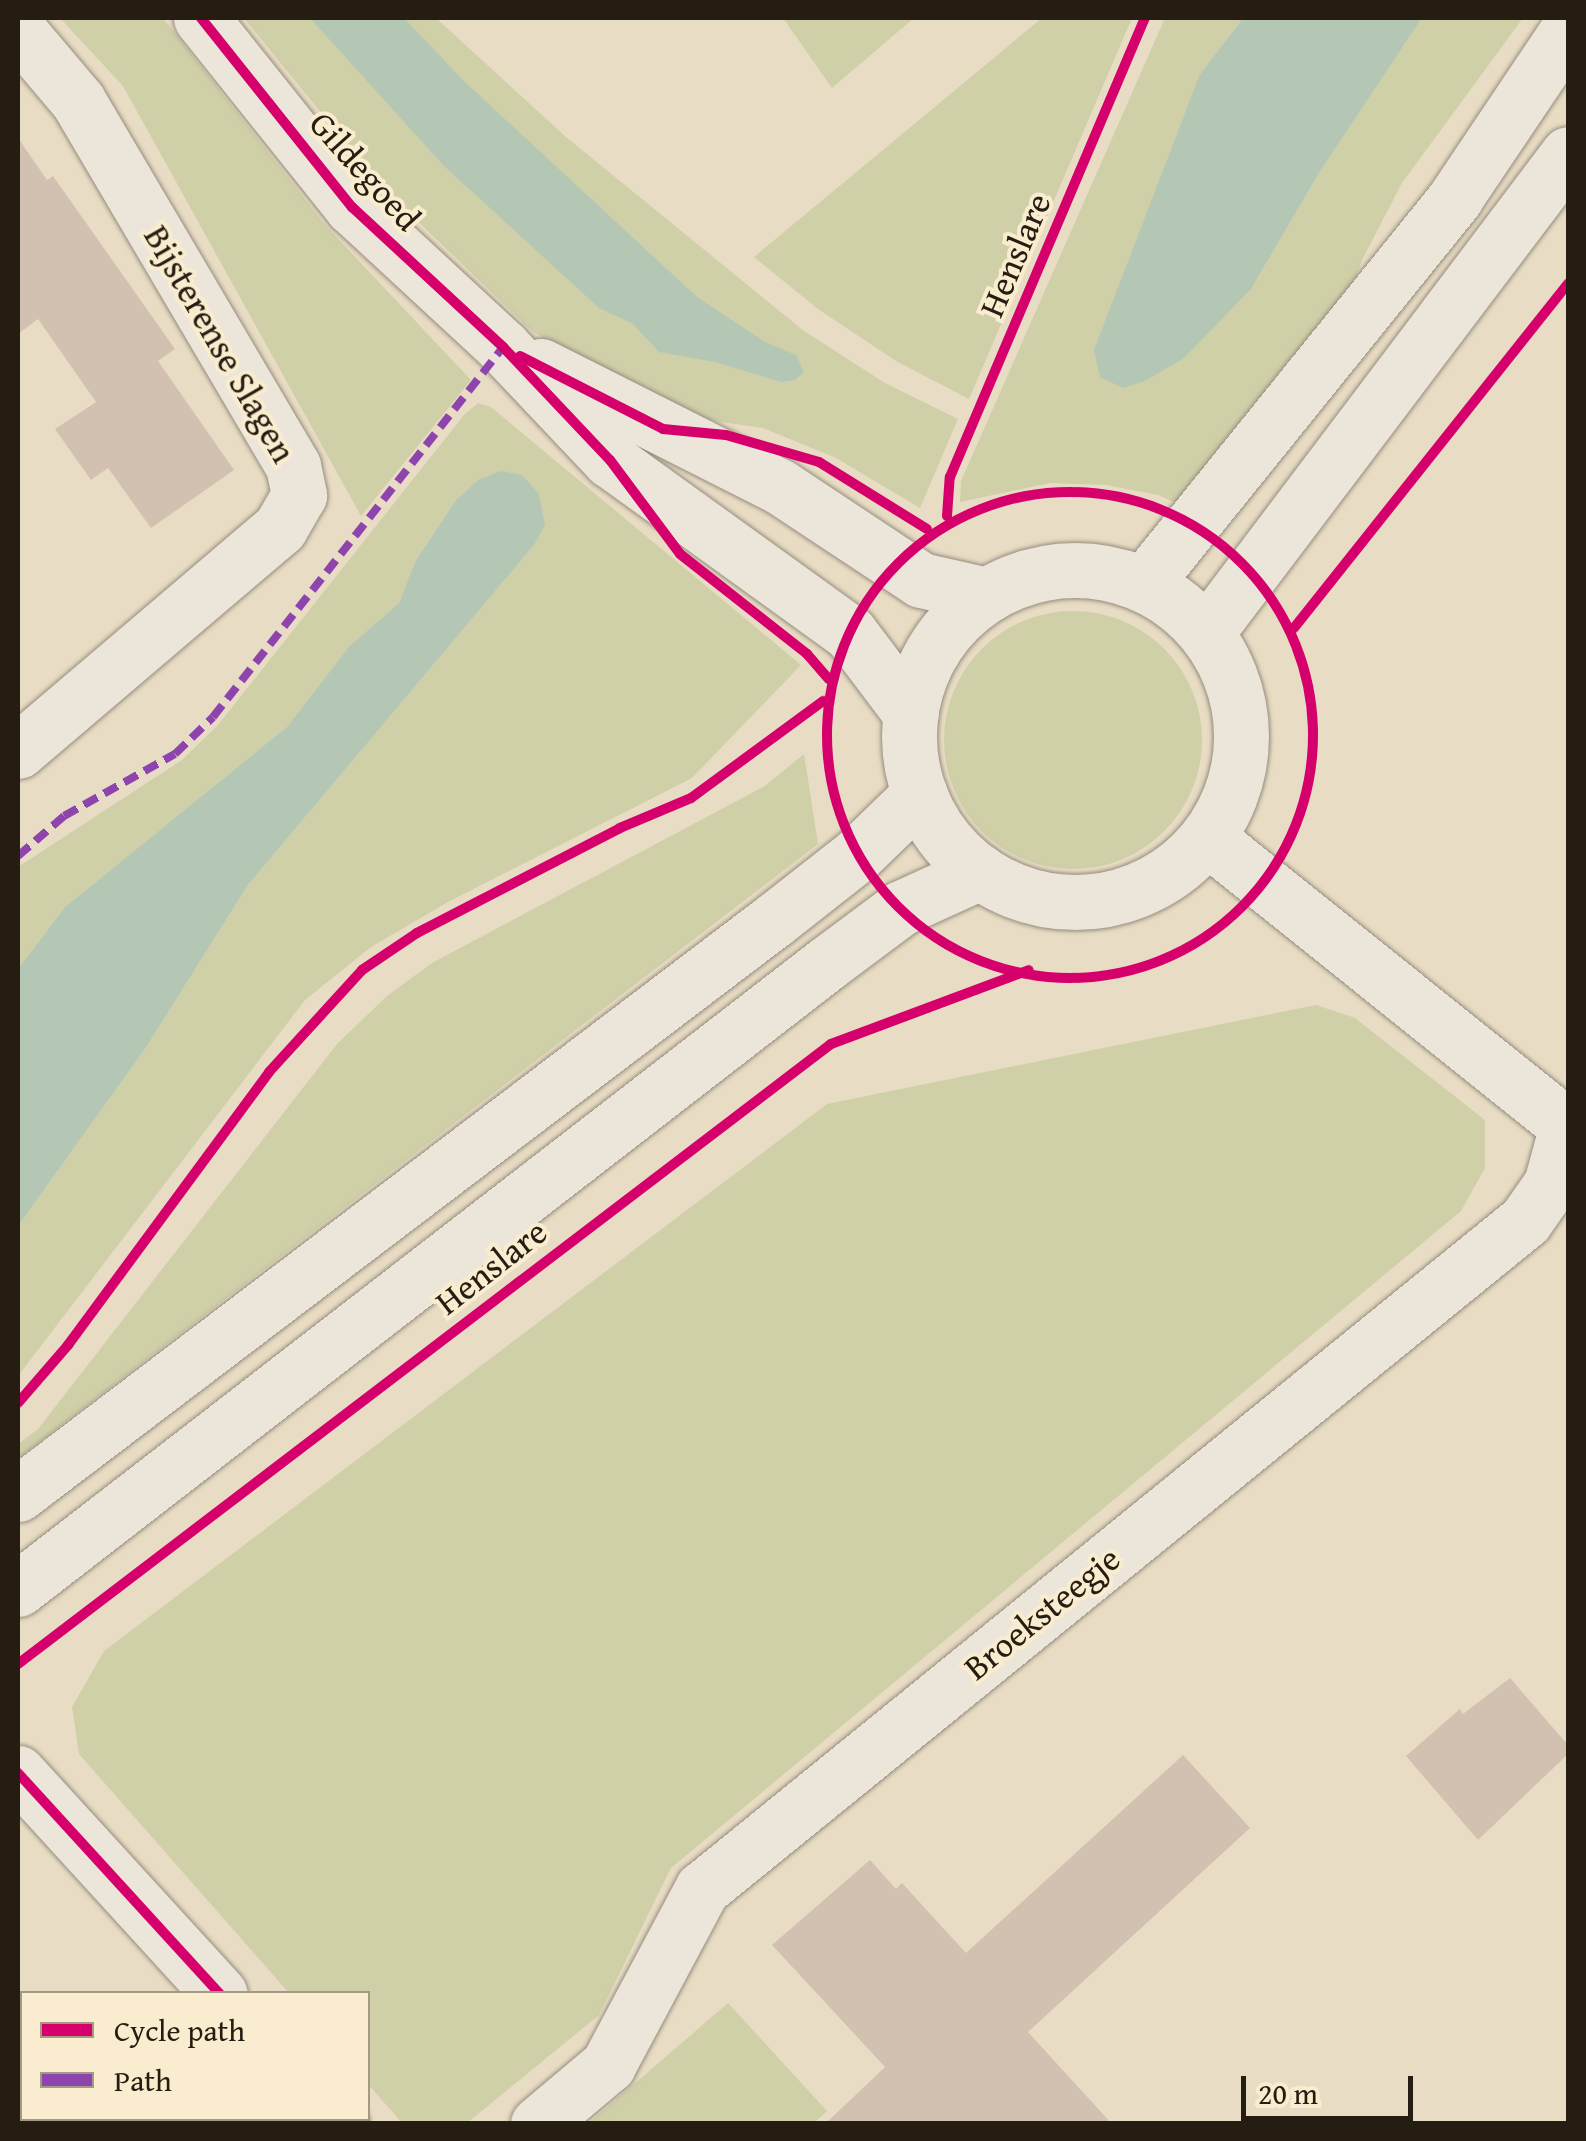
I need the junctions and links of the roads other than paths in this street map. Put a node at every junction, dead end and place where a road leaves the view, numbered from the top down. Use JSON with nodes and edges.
{"nodes":[{"id":1,"x":201,"y":18,"type":"edge"},
{"id":2,"x":18,"y":30,"type":"edge"},
{"id":3,"x":1568,"y":30,"type":"edge"},
{"id":4,"x":1568,"y":154,"type":"edge"},
{"id":5,"x":503,"y":347,"type":"junction"},
{"id":6,"x":1144,"y":584,"type":"junction"},
{"id":7,"x":987,"y":595,"type":"junction"},
{"id":8,"x":1206,"y":634,"type":"junction"},
{"id":9,"x":911,"y":714,"type":"junction"},
{"id":10,"x":18,"y":751,"type":"edge"},
{"id":11,"x":920,"y":794,"type":"junction"},
{"id":12,"x":1206,"y":838,"type":"junction"},
{"id":13,"x":980,"y":872,"type":"junction"},
{"id":14,"x":1568,"y":1126,"type":"edge"},
{"id":15,"x":18,"y":1494,"type":"edge"},
{"id":16,"x":18,"y":1589,"type":"edge"},
{"id":17,"x":18,"y":1772,"type":"edge"},
{"id":18,"x":217,"y":1991,"type":"edge"},
{"id":19,"x":538,"y":2124,"type":"edge"}],
"edges":[{"from":1,"to":5,"type":"street","name":"Gildegoed"},
{"from":2,"to":10,"type":"street","name":"Bijsterense Slagen"},
{"from":3,"to":6,"type":"street"},
{"from":4,"to":8,"type":"street"},
{"from":5,"to":7,"type":"street","name":"Gildegoed"},
{"from":5,"to":9,"type":"street","name":"Gildegoed"},
{"from":6,"to":7,"type":"street"},
{"from":6,"to":8,"type":"street"},
{"from":7,"to":9,"type":"street"},
{"from":8,"to":12,"type":"street"},
{"from":9,"to":11,"type":"street"},
{"from":11,"to":13,"type":"street"},
{"from":11,"to":15,"type":"street"},
{"from":12,"to":13,"type":"street"},
{"from":12,"to":14,"type":"street","name":"Broeksteegje"},
{"from":13,"to":16,"type":"street","name":"Henslare"},
{"from":14,"to":19,"type":"street","name":"Broeksteegje"},
{"from":17,"to":18,"type":"street"}]}
